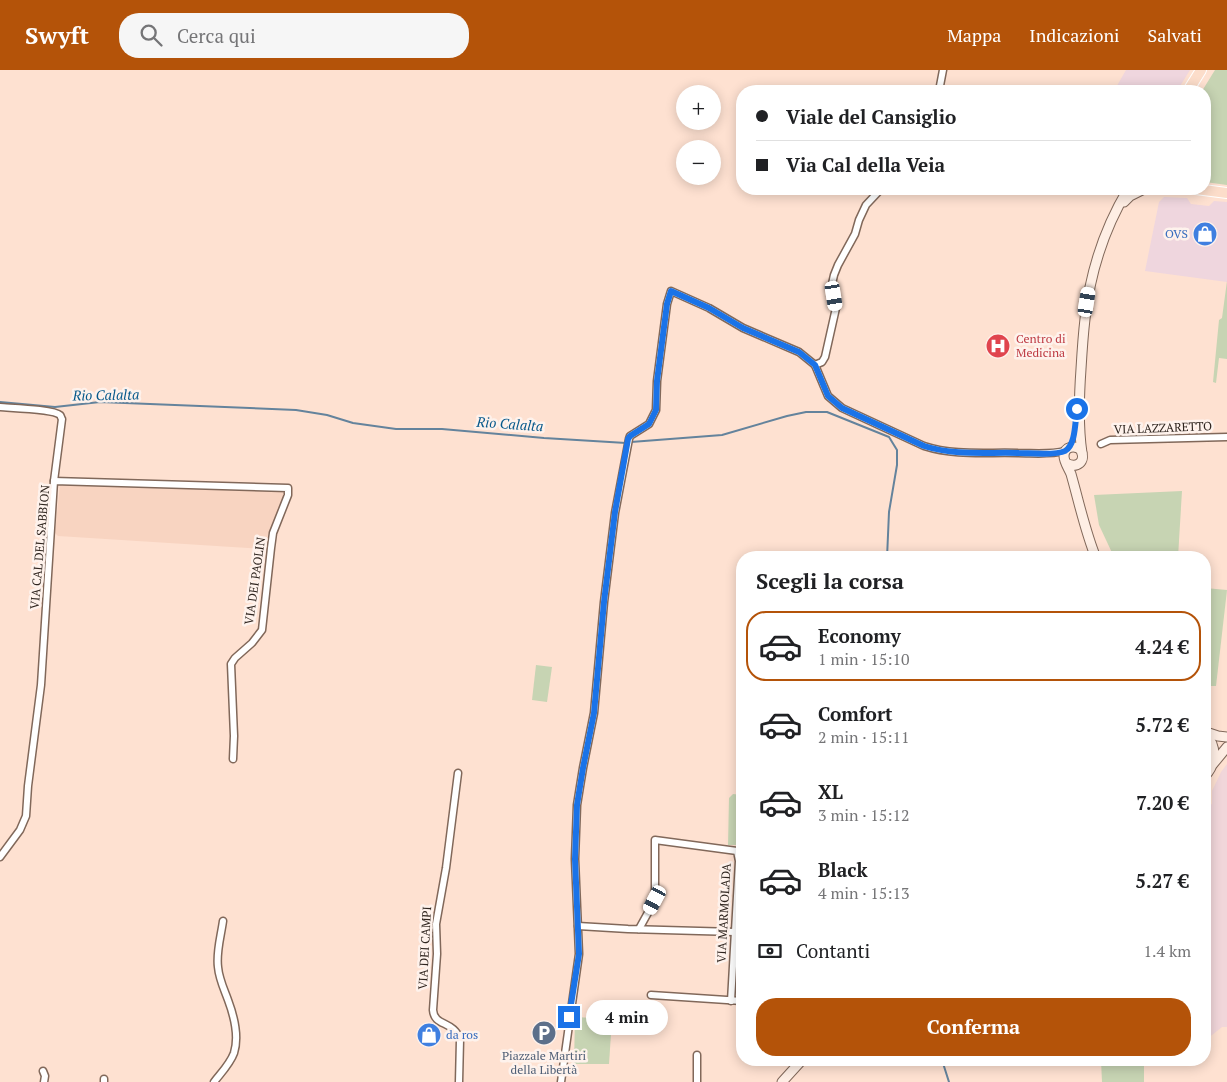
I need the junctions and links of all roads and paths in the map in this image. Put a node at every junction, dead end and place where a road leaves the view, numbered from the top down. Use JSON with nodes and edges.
{"nodes":[{"id":1,"x":943,"y":70,"type":"edge"},
{"id":2,"x":1201,"y":70,"type":"edge"},
{"id":3,"x":939,"y":85,"type":"edge"},
{"id":4,"x":1192,"y":85,"type":"edge"},
{"id":5,"x":1211,"y":190,"type":"edge"},
{"id":6,"x":1227,"y":192,"type":"edge"},
{"id":7,"x":875,"y":195,"type":"edge"},
{"id":8,"x":1125,"y":195,"type":"edge"},
{"id":9,"x":1132,"y":195,"type":"edge"},
{"id":10,"x":1117,"y":209,"type":"junction"},
{"id":11,"x":815,"y":365,"type":"junction"},
{"id":12,"x":1080,"y":395,"type":"junction"},
{"id":13,"x":0,"y":407,"type":"edge"},
{"id":14,"x":1227,"y":437,"type":"edge"},
{"id":15,"x":1100,"y":444,"type":"dead end"},
{"id":16,"x":1066,"y":455,"type":"junction"},
{"id":17,"x":1081,"y":458,"type":"junction"},
{"id":18,"x":54,"y":481,"type":"junction"},
{"id":19,"x":288,"y":488,"type":"joint"},
{"id":20,"x":1084,"y":521,"type":"junction"},
{"id":21,"x":1094,"y":551,"type":"edge"},
{"id":22,"x":1211,"y":734,"type":"edge"},
{"id":23,"x":1227,"y":737,"type":"edge"},
{"id":24,"x":1211,"y":742,"type":"edge"},
{"id":25,"x":1227,"y":747,"type":"edge"},
{"id":26,"x":233,"y":759,"type":"dead end"},
{"id":27,"x":1212,"y":767,"type":"joint"},
{"id":28,"x":458,"y":773,"type":"dead end"},
{"id":29,"x":736,"y":851,"type":"edge"},
{"id":30,"x":0,"y":857,"type":"edge"},
{"id":31,"x":736,"y":908,"type":"edge"},
{"id":32,"x":223,"y":921,"type":"dead end"},
{"id":33,"x":578,"y":926,"type":"junction"},
{"id":34,"x":639,"y":929,"type":"junction"},
{"id":35,"x":735,"y":932,"type":"junction"},
{"id":36,"x":651,"y":995,"type":"dead end"},
{"id":37,"x":731,"y":1001,"type":"junction"},
{"id":38,"x":736,"y":1001,"type":"edge"},
{"id":39,"x":697,"y":1056,"type":"dead end"},
{"id":40,"x":796,"y":1066,"type":"edge"},
{"id":41,"x":43,"y":1071,"type":"dead end"},
{"id":42,"x":44,"y":1082,"type":"edge"},
{"id":43,"x":214,"y":1082,"type":"edge"},
{"id":44,"x":459,"y":1082,"type":"edge"},
{"id":45,"x":561,"y":1082,"type":"edge"},
{"id":46,"x":697,"y":1082,"type":"edge"},
{"id":47,"x":784,"y":1082,"type":"edge"}],
"edges":[{"from":1,"to":3,"type":"street"},
{"from":2,"to":4,"type":"main road"},
{"from":5,"to":6,"type":"main road"},
{"from":7,"to":11,"type":"street"},
{"from":8,"to":10,"type":"main road"},
{"from":9,"to":10,"type":"main road"},
{"from":10,"to":12,"type":"main road"},
{"from":11,"to":16,"type":"street"},
{"from":11,"to":33,"type":"street"},
{"from":12,"to":16,"type":"main road"},
{"from":12,"to":17,"type":"main road"},
{"from":13,"to":18,"type":"street"},
{"from":14,"to":15,"type":"street","name":"VIA LAZZARETTO"},
{"from":16,"to":17,"type":"main road"},
{"from":16,"to":17,"type":"main road"},
{"from":16,"to":20,"type":"main road"},
{"from":17,"to":20,"type":"main road"},
{"from":18,"to":19,"type":"street","name":"VIA CAL DEL SABBION"},
{"from":18,"to":30,"type":"street","name":"VIA CAL DEL SABBION"},
{"from":19,"to":26,"type":"street","name":"VIA DEI PAOLIN"},
{"from":20,"to":21,"type":"main road"},
{"from":22,"to":23,"type":"main road"},
{"from":24,"to":27,"type":"main road"},
{"from":25,"to":27,"type":"main road"},
{"from":28,"to":44,"type":"street","name":"VIA DEI CAMPI"},
{"from":29,"to":34,"type":"street","name":"VIA MARMOLADA"},
{"from":31,"to":35,"type":"street","name":"VIA MARMOLADA"},
{"from":32,"to":43,"type":"street"},
{"from":33,"to":34,"type":"street"},
{"from":33,"to":45,"type":"street"},
{"from":34,"to":35,"type":"street"},
{"from":35,"to":37,"type":"street","name":"VIA MARMOLADA"},
{"from":36,"to":37,"type":"street"},
{"from":37,"to":38,"type":"street"},
{"from":39,"to":46,"type":"street"},
{"from":40,"to":47,"type":"main road"},
{"from":41,"to":42,"type":"street"}]}
